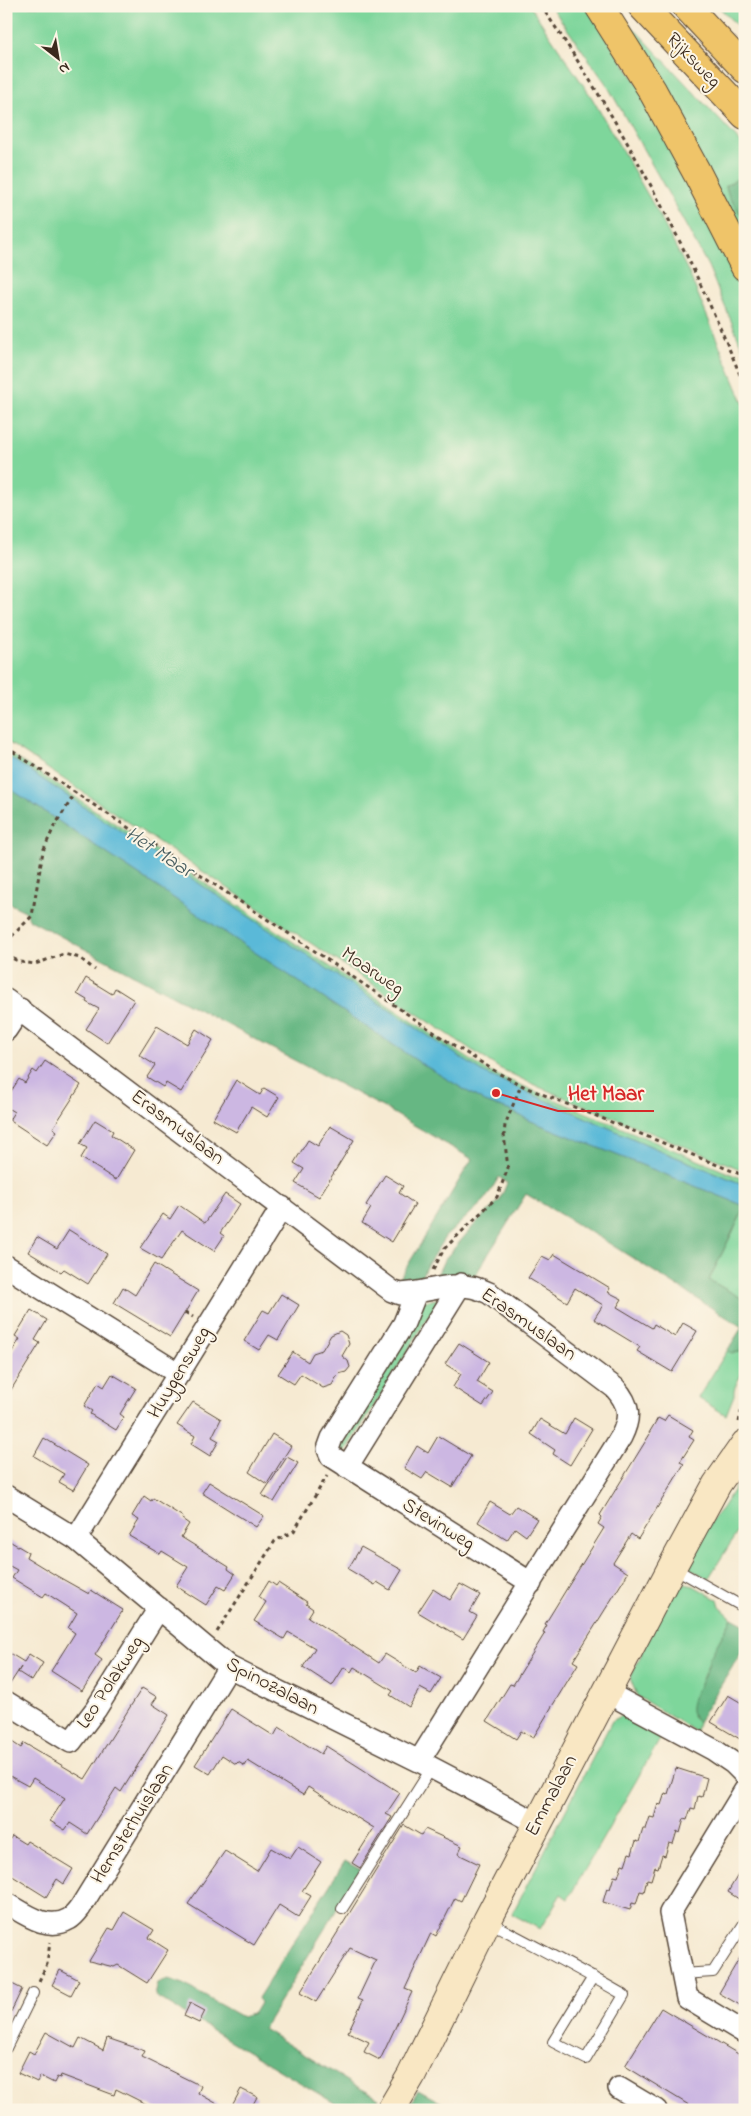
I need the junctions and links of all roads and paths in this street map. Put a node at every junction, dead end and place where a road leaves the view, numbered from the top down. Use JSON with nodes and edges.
{"nodes":[{"id":1,"x":540,"y":6,"type":"edge"},
{"id":2,"x":599,"y":6,"type":"edge"},
{"id":3,"x":642,"y":6,"type":"edge"},
{"id":4,"x":686,"y":6,"type":"edge"},
{"id":5,"x":745,"y":69,"type":"edge"},
{"id":6,"x":745,"y":114,"type":"edge"},
{"id":7,"x":745,"y":267,"type":"edge"},
{"id":8,"x":745,"y":387,"type":"edge"},
{"id":9,"x":6,"y":747,"type":"edge"},
{"id":10,"x":76,"y":792,"type":"junction"},
{"id":11,"x":6,"y":942,"type":"edge"},
{"id":12,"x":6,"y":955,"type":"edge"},
{"id":13,"x":95,"y":970,"type":"dead end"},
{"id":14,"x":13,"y":1004,"type":"edge"},
{"id":15,"x":6,"y":1030,"type":"edge"},
{"id":16,"x":521,"y":1085,"type":"junction"},
{"id":17,"x":745,"y":1176,"type":"edge"},
{"id":18,"x":282,"y":1206,"type":"junction"},
{"id":19,"x":6,"y":1266,"type":"edge"},
{"id":20,"x":461,"y":1284,"type":"junction"},
{"id":21,"x":416,"y":1293,"type":"junction"},
{"id":22,"x":179,"y":1374,"type":"junction"},
{"id":23,"x":745,"y":1429,"type":"edge"},
{"id":24,"x":745,"y":1444,"type":"edge"},
{"id":25,"x":342,"y":1464,"type":"junction"},
{"id":26,"x":717,"y":1484,"type":"junction"},
{"id":27,"x":6,"y":1496,"type":"edge"},
{"id":28,"x":76,"y":1539,"type":"junction"},
{"id":29,"x":672,"y":1567,"type":"junction"},
{"id":30,"x":530,"y":1583,"type":"junction"},
{"id":31,"x":159,"y":1608,"type":"junction"},
{"id":32,"x":745,"y":1608,"type":"edge"},
{"id":33,"x":206,"y":1649,"type":"junction"},
{"id":34,"x":229,"y":1667,"type":"junction"},
{"id":35,"x":606,"y":1692,"type":"junction"},
{"id":36,"x":6,"y":1702,"type":"edge"},
{"id":37,"x":425,"y":1765,"type":"junction"},
{"id":38,"x":745,"y":1775,"type":"edge"},
{"id":39,"x":745,"y":1790,"type":"edge"},
{"id":40,"x":537,"y":1824,"type":"junction"},
{"id":41,"x":6,"y":1903,"type":"edge"},
{"id":42,"x":342,"y":1909,"type":"dead end"},
{"id":43,"x":486,"y":1921,"type":"junction"},
{"id":44,"x":745,"y":1922,"type":"edge"},
{"id":45,"x":53,"y":1924,"type":"junction"},
{"id":46,"x":682,"y":1974,"type":"junction"},
{"id":47,"x":593,"y":1977,"type":"junction"},
{"id":48,"x":33,"y":1993,"type":"joint"},
{"id":49,"x":745,"y":2033,"type":"edge"},
{"id":50,"x":6,"y":2048,"type":"edge"},
{"id":51,"x":619,"y":2088,"type":"dead end"},
{"id":52,"x":391,"y":2110,"type":"edge"},
{"id":53,"x":656,"y":2110,"type":"edge"}],
"edges":[{"from":1,"to":8,"type":"path"},
{"from":2,"to":7,"type":"highway"},
{"from":3,"to":6,"type":"highway","name":"Rijksweg"},
{"from":4,"to":5,"type":"highway","name":"Rijksweg"},
{"from":9,"to":10,"type":"path","name":"Moarweg"},
{"from":10,"to":11,"type":"path"},
{"from":10,"to":16,"type":"path","name":"Moarweg"},
{"from":12,"to":13,"type":"path"},
{"from":14,"to":15,"type":"street"},
{"from":14,"to":18,"type":"street","name":"Erasmuslaan"},
{"from":16,"to":17,"type":"path","name":"Moarweg"},
{"from":16,"to":21,"type":"path"},
{"from":18,"to":21,"type":"street","name":"Erasmuslaan"},
{"from":18,"to":22,"type":"street","name":"Huygensweg"},
{"from":19,"to":22,"type":"street"},
{"from":20,"to":21,"type":"street","name":"Erasmuslaan"},
{"from":20,"to":25,"type":"street"},
{"from":20,"to":30,"type":"street","name":"Erasmuslaan"},
{"from":21,"to":25,"type":"street"},
{"from":22,"to":28,"type":"street","name":"Huygensweg"},
{"from":23,"to":26,"type":"main road","name":"Emmalaan"},
{"from":24,"to":26,"type":"main road","name":"Emmalaan"},
{"from":25,"to":30,"type":"street","name":"Stevinweg"},
{"from":25,"to":33,"type":"path"},
{"from":26,"to":29,"type":"main road","name":"Emmalaan"},
{"from":27,"to":28,"type":"street","name":"Spinozalaan"},
{"from":28,"to":31,"type":"street","name":"Spinozalaan"},
{"from":29,"to":32,"type":"lane"},
{"from":29,"to":35,"type":"main road","name":"Emmalaan"},
{"from":30,"to":37,"type":"street","name":"Erasmuslaan"},
{"from":31,"to":33,"type":"street","name":"Spinozalaan"},
{"from":31,"to":36,"type":"street","name":"Leo Polakweg"},
{"from":33,"to":34,"type":"street","name":"Spinozalaan"},
{"from":34,"to":37,"type":"street","name":"Spinozalaan"},
{"from":34,"to":45,"type":"street","name":"Hemsterhuislaan"},
{"from":35,"to":38,"type":"street"},
{"from":35,"to":40,"type":"main road","name":"Emmalaan"},
{"from":37,"to":40,"type":"street","name":"Spinozalaan"},
{"from":37,"to":42,"type":"lane"},
{"from":39,"to":46,"type":"street"},
{"from":40,"to":43,"type":"main road","name":"Emmalaan"},
{"from":41,"to":45,"type":"street"},
{"from":43,"to":47,"type":"lane"},
{"from":43,"to":52,"type":"main road","name":"Emmalaan"},
{"from":44,"to":46,"type":"lane"},
{"from":45,"to":48,"type":"path"},
{"from":46,"to":49,"type":"street"},
{"from":47,"to":47,"type":"lane"},
{"from":48,"to":50,"type":"lane"},
{"from":51,"to":53,"type":"street"}]}
